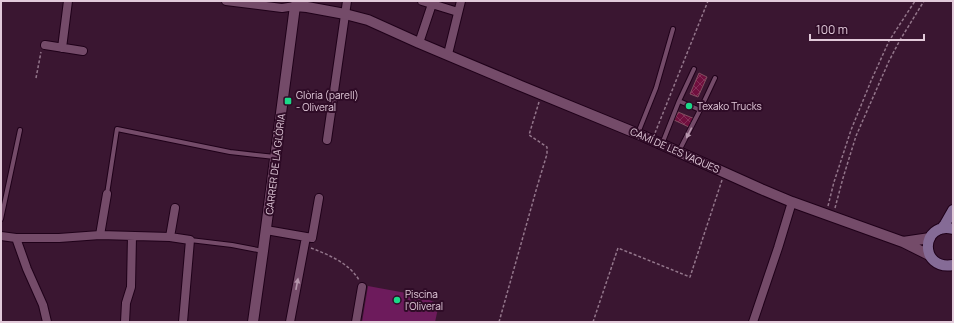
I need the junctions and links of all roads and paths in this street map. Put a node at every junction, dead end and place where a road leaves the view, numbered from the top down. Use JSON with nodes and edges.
{"nodes":[{"id":1,"x":68,"y":1,"type":"edge"},
{"id":2,"x":226,"y":1,"type":"edge"},
{"id":3,"x":347,"y":1,"type":"edge"},
{"id":4,"x":422,"y":1,"type":"edge"},
{"id":5,"x":461,"y":1,"type":"edge"},
{"id":6,"x":708,"y":1,"type":"edge"},
{"id":7,"x":914,"y":1,"type":"edge"},
{"id":8,"x":924,"y":1,"type":"edge"},
{"id":9,"x":296,"y":4,"type":"edge"},
{"id":10,"x":432,"y":4,"type":"junction"},
{"id":11,"x":458,"y":12,"type":"junction"},
{"id":12,"x":345,"y":14,"type":"junction"},
{"id":13,"x":673,"y":29,"type":"dead end"},
{"id":14,"x":419,"y":43,"type":"junction"},
{"id":15,"x":45,"y":45,"type":"joint"},
{"id":16,"x":62,"y":48,"type":"junction"},
{"id":17,"x":83,"y":51,"type":"dead end"},
{"id":18,"x":448,"y":54,"type":"junction"},
{"id":19,"x":694,"y":69,"type":"dead end"},
{"id":20,"x":36,"y":78,"type":"dead end"},
{"id":21,"x":715,"y":78,"type":"dead end"},
{"id":22,"x":542,"y":94,"type":"junction"},
{"id":23,"x":679,"y":101,"type":"junction"},
{"id":24,"x":700,"y":110,"type":"junction"},
{"id":25,"x":20,"y":130,"type":"dead end"},
{"id":26,"x":638,"y":134,"type":"junction"},
{"id":27,"x":327,"y":140,"type":"dead end"},
{"id":28,"x":657,"y":142,"type":"junction"},
{"id":29,"x":679,"y":152,"type":"junction"},
{"id":30,"x":276,"y":156,"type":"junction"},
{"id":31,"x":724,"y":172,"type":"junction"},
{"id":32,"x":107,"y":194,"type":"joint"},
{"id":33,"x":319,"y":198,"type":"dead end"},
{"id":34,"x":792,"y":202,"type":"junction"},
{"id":35,"x":175,"y":208,"type":"dead end"},
{"id":36,"x":953,"y":210,"type":"edge"},
{"id":37,"x":829,"y":213,"type":"junction"},
{"id":38,"x":1,"y":219,"type":"edge"},
{"id":39,"x":941,"y":229,"type":"junction"},
{"id":40,"x":953,"y":229,"type":"edge"},
{"id":41,"x":266,"y":230,"type":"junction"},
{"id":42,"x":100,"y":235,"type":"junction"},
{"id":43,"x":1,"y":236,"type":"edge"},
{"id":44,"x":132,"y":236,"type":"junction"},
{"id":45,"x":309,"y":237,"type":"junction"},
{"id":46,"x":16,"y":238,"type":"junction"},
{"id":47,"x":170,"y":238,"type":"junction"},
{"id":48,"x":930,"y":238,"type":"junction"},
{"id":49,"x":190,"y":240,"type":"junction"},
{"id":50,"x":903,"y":242,"type":"junction"},
{"id":51,"x":304,"y":246,"type":"junction"},
{"id":52,"x":263,"y":251,"type":"junction"},
{"id":53,"x":929,"y":255,"type":"junction"},
{"id":54,"x":951,"y":267,"type":"edge"},
{"id":55,"x":362,"y":287,"type":"joint"},
{"id":56,"x":47,"y":322,"type":"edge"},
{"id":57,"x":125,"y":322,"type":"edge"},
{"id":58,"x":183,"y":322,"type":"edge"},
{"id":59,"x":253,"y":322,"type":"edge"},
{"id":60,"x":290,"y":322,"type":"edge"},
{"id":61,"x":356,"y":322,"type":"edge"},
{"id":62,"x":499,"y":322,"type":"edge"},
{"id":63,"x":593,"y":322,"type":"edge"},
{"id":64,"x":753,"y":322,"type":"edge"}],
"edges":[{"from":1,"to":16,"type":"street"},
{"from":2,"to":9,"type":"street"},
{"from":3,"to":12,"type":"street"},
{"from":4,"to":10,"type":"street"},
{"from":5,"to":11,"type":"street"},
{"from":6,"to":28,"type":"path"},
{"from":7,"to":37,"type":"path"},
{"from":8,"to":37,"type":"path"},
{"from":9,"to":12,"type":"street","name":"CAMÍ DE LES VAQUES"},
{"from":9,"to":30,"type":"street","name":"CARRER DE LA GLÒRIA"},
{"from":10,"to":11,"type":"street"},
{"from":10,"to":14,"type":"street"},
{"from":11,"to":18,"type":"street"},
{"from":12,"to":14,"type":"street","name":"CAMÍ DE LES VAQUES"},
{"from":12,"to":27,"type":"street"},
{"from":13,"to":26,"type":"lane"},
{"from":14,"to":18,"type":"street","name":"CAMÍ DE LES VAQUES"},
{"from":15,"to":16,"type":"street"},
{"from":15,"to":20,"type":"path"},
{"from":16,"to":17,"type":"street"},
{"from":18,"to":22,"type":"street","name":"CAMÍ DE LES VAQUES"},
{"from":19,"to":23,"type":"lane"},
{"from":21,"to":24,"type":"lane"},
{"from":22,"to":26,"type":"street","name":"CAMÍ DE LES VAQUES"},
{"from":22,"to":62,"type":"path"},
{"from":23,"to":24,"type":"lane"},
{"from":23,"to":28,"type":"lane"},
{"from":24,"to":29,"type":"lane","one_way":true},
{"from":25,"to":38,"type":"lane"},
{"from":26,"to":28,"type":"street","name":"CAMÍ DE LES VAQUES"},
{"from":28,"to":29,"type":"street","name":"CAMÍ DE LES VAQUES"},
{"from":29,"to":31,"type":"street","name":"CAMÍ DE LES VAQUES"},
{"from":30,"to":32,"type":"lane"},
{"from":30,"to":41,"type":"street","name":"CARRER DE LA GLÒRIA"},
{"from":31,"to":34,"type":"street","name":"CAMÍ DE LES VAQUES"},
{"from":31,"to":63,"type":"path"},
{"from":32,"to":42,"type":"street"},
{"from":33,"to":45,"type":"street"},
{"from":34,"to":37,"type":"street","name":"CAMÍ DE LES VAQUES"},
{"from":34,"to":64,"type":"street"},
{"from":35,"to":47,"type":"street"},
{"from":36,"to":39,"type":"main road"},
{"from":37,"to":50,"type":"street","name":"CAMÍ DE LES VAQUES"},
{"from":39,"to":40,"type":"main road"},
{"from":39,"to":48,"type":"main road"},
{"from":41,"to":45,"type":"street"},
{"from":41,"to":52,"type":"street","name":"CARRER DE LA GLÒRIA"},
{"from":42,"to":44,"type":"street"},
{"from":42,"to":46,"type":"street"},
{"from":43,"to":46,"type":"street"},
{"from":44,"to":47,"type":"street"},
{"from":44,"to":57,"type":"street"},
{"from":45,"to":51,"type":"street"},
{"from":46,"to":56,"type":"street"},
{"from":47,"to":49,"type":"street"},
{"from":48,"to":50,"type":"street","name":"CAMÍ DE LES VAQUES"},
{"from":48,"to":53,"type":"main road"},
{"from":49,"to":52,"type":"lane"},
{"from":49,"to":58,"type":"street"},
{"from":50,"to":53,"type":"street","name":"CAMÍ DE LES VAQUES"},
{"from":51,"to":55,"type":"path"},
{"from":60,"to":51,"type":"street","one_way":true},
{"from":52,"to":59,"type":"street","name":"CARRER DE LA GLÒRIA"},
{"from":53,"to":54,"type":"main road"},
{"from":55,"to":61,"type":"street"}]}
